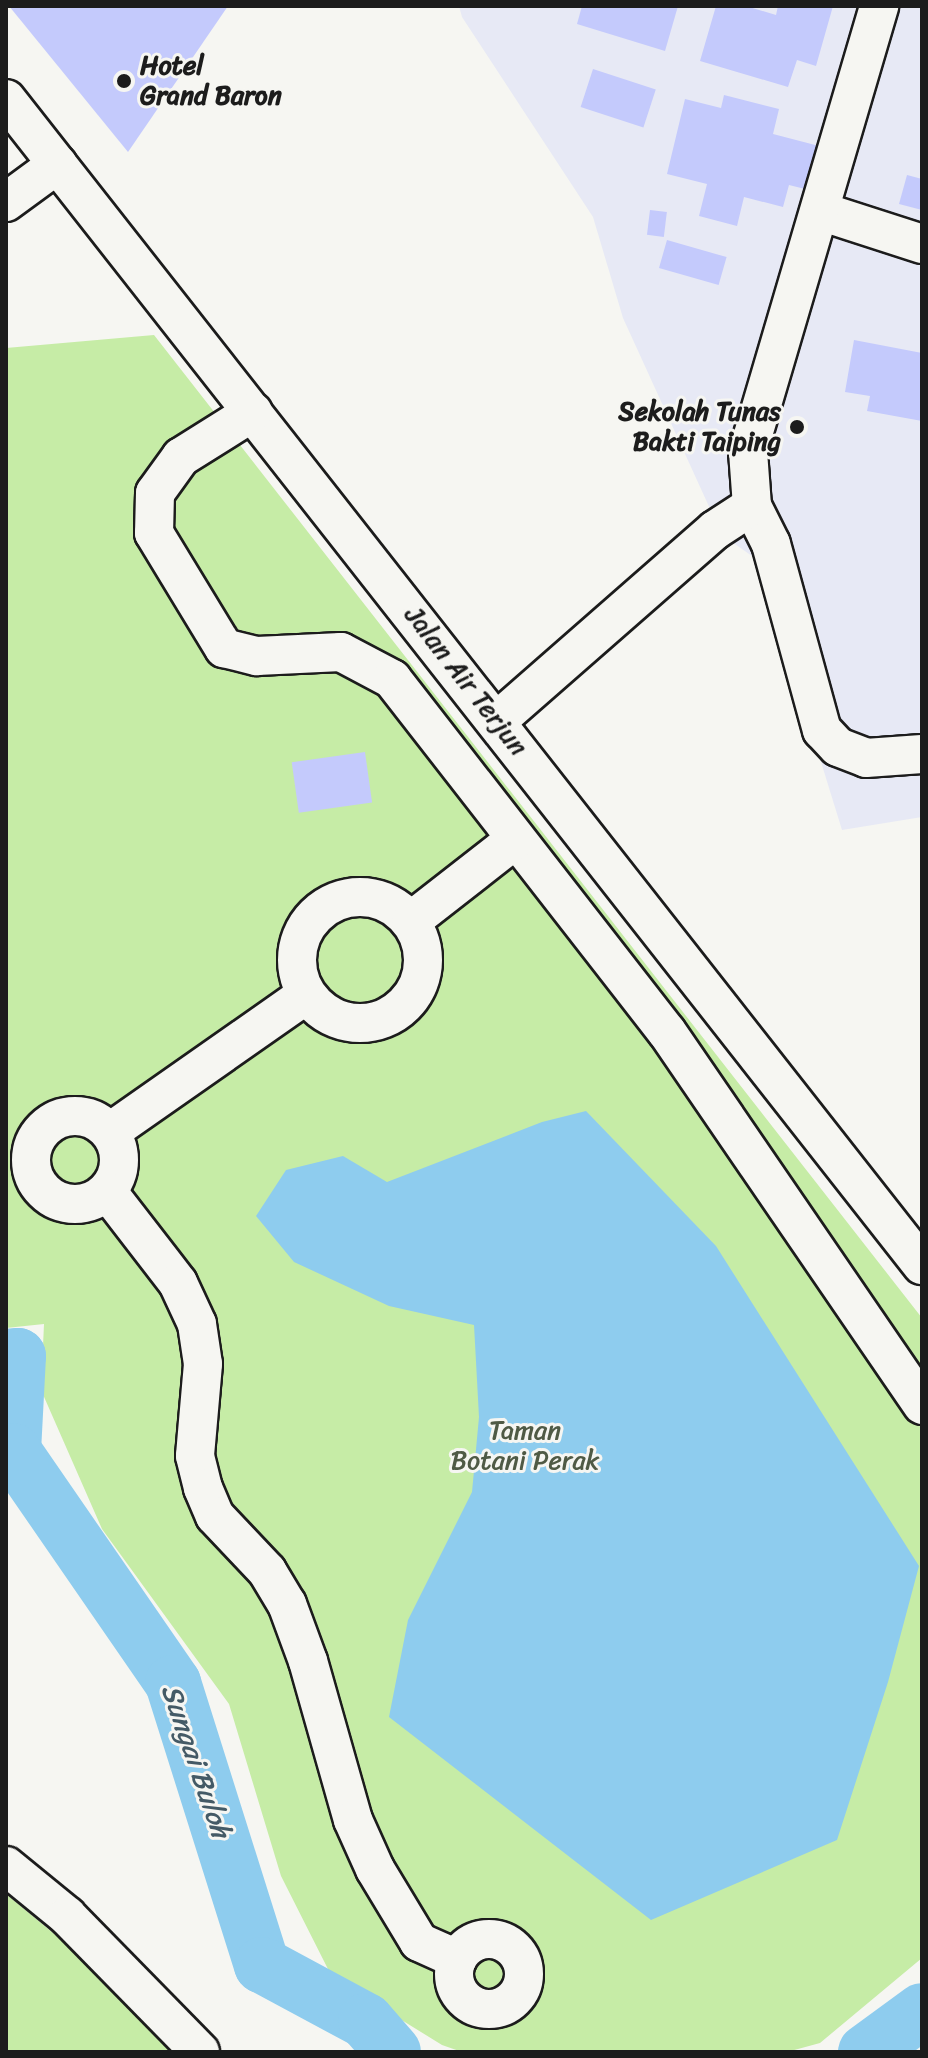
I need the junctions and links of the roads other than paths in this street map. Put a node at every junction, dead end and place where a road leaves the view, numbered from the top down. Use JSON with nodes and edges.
{"nodes":[{"id":1,"x":879,"y":6,"type":"edge"},
{"id":2,"x":6,"y":99,"type":"edge"},
{"id":3,"x":58,"y":164,"type":"junction"},
{"id":4,"x":6,"y":202,"type":"edge"},
{"id":5,"x":820,"y":211,"type":"junction"},
{"id":6,"x":922,"y":244,"type":"edge"},
{"id":7,"x":253,"y":412,"type":"junction"},
{"id":8,"x":752,"y":506,"type":"junction"},
{"id":9,"x":498,"y":720,"type":"junction"},
{"id":10,"x":922,"y":754,"type":"edge"},
{"id":11,"x":516,"y":839,"type":"junction"},
{"id":12,"x":411,"y":921,"type":"junction"},
{"id":13,"x":306,"y":995,"type":"junction"},
{"id":14,"x":110,"y":1132,"type":"junction"},
{"id":15,"x":107,"y":1191,"type":"junction"},
{"id":16,"x":922,"y":1265,"type":"edge"},
{"id":17,"x":922,"y":1405,"type":"edge"},
{"id":18,"x":6,"y":1866,"type":"edge"},
{"id":19,"x":457,"y":1959,"type":"dead end"},
{"id":20,"x":200,"y":2052,"type":"edge"}],
"edges":[{"from":1,"to":5,"type":"street"},
{"from":2,"to":3,"type":"street","name":"Jalan Air Terjun"},
{"from":3,"to":4,"type":"street"},
{"from":3,"to":7,"type":"street","name":"Jalan Air Terjun"},
{"from":5,"to":6,"type":"street"},
{"from":5,"to":8,"type":"street"},
{"from":7,"to":9,"type":"street","name":"Jalan Air Terjun"},
{"from":7,"to":11,"type":"street"},
{"from":8,"to":9,"type":"street"},
{"from":8,"to":10,"type":"street"},
{"from":9,"to":16,"type":"street","name":"Jalan Air Terjun"},
{"from":11,"to":12,"type":"street"},
{"from":11,"to":17,"type":"street"},
{"from":12,"to":13,"type":"street"},
{"from":12,"to":13,"type":"street"},
{"from":13,"to":14,"type":"street"},
{"from":14,"to":15,"type":"street"},
{"from":14,"to":15,"type":"street"},
{"from":15,"to":19,"type":"street"},
{"from":18,"to":20,"type":"street"}]}
